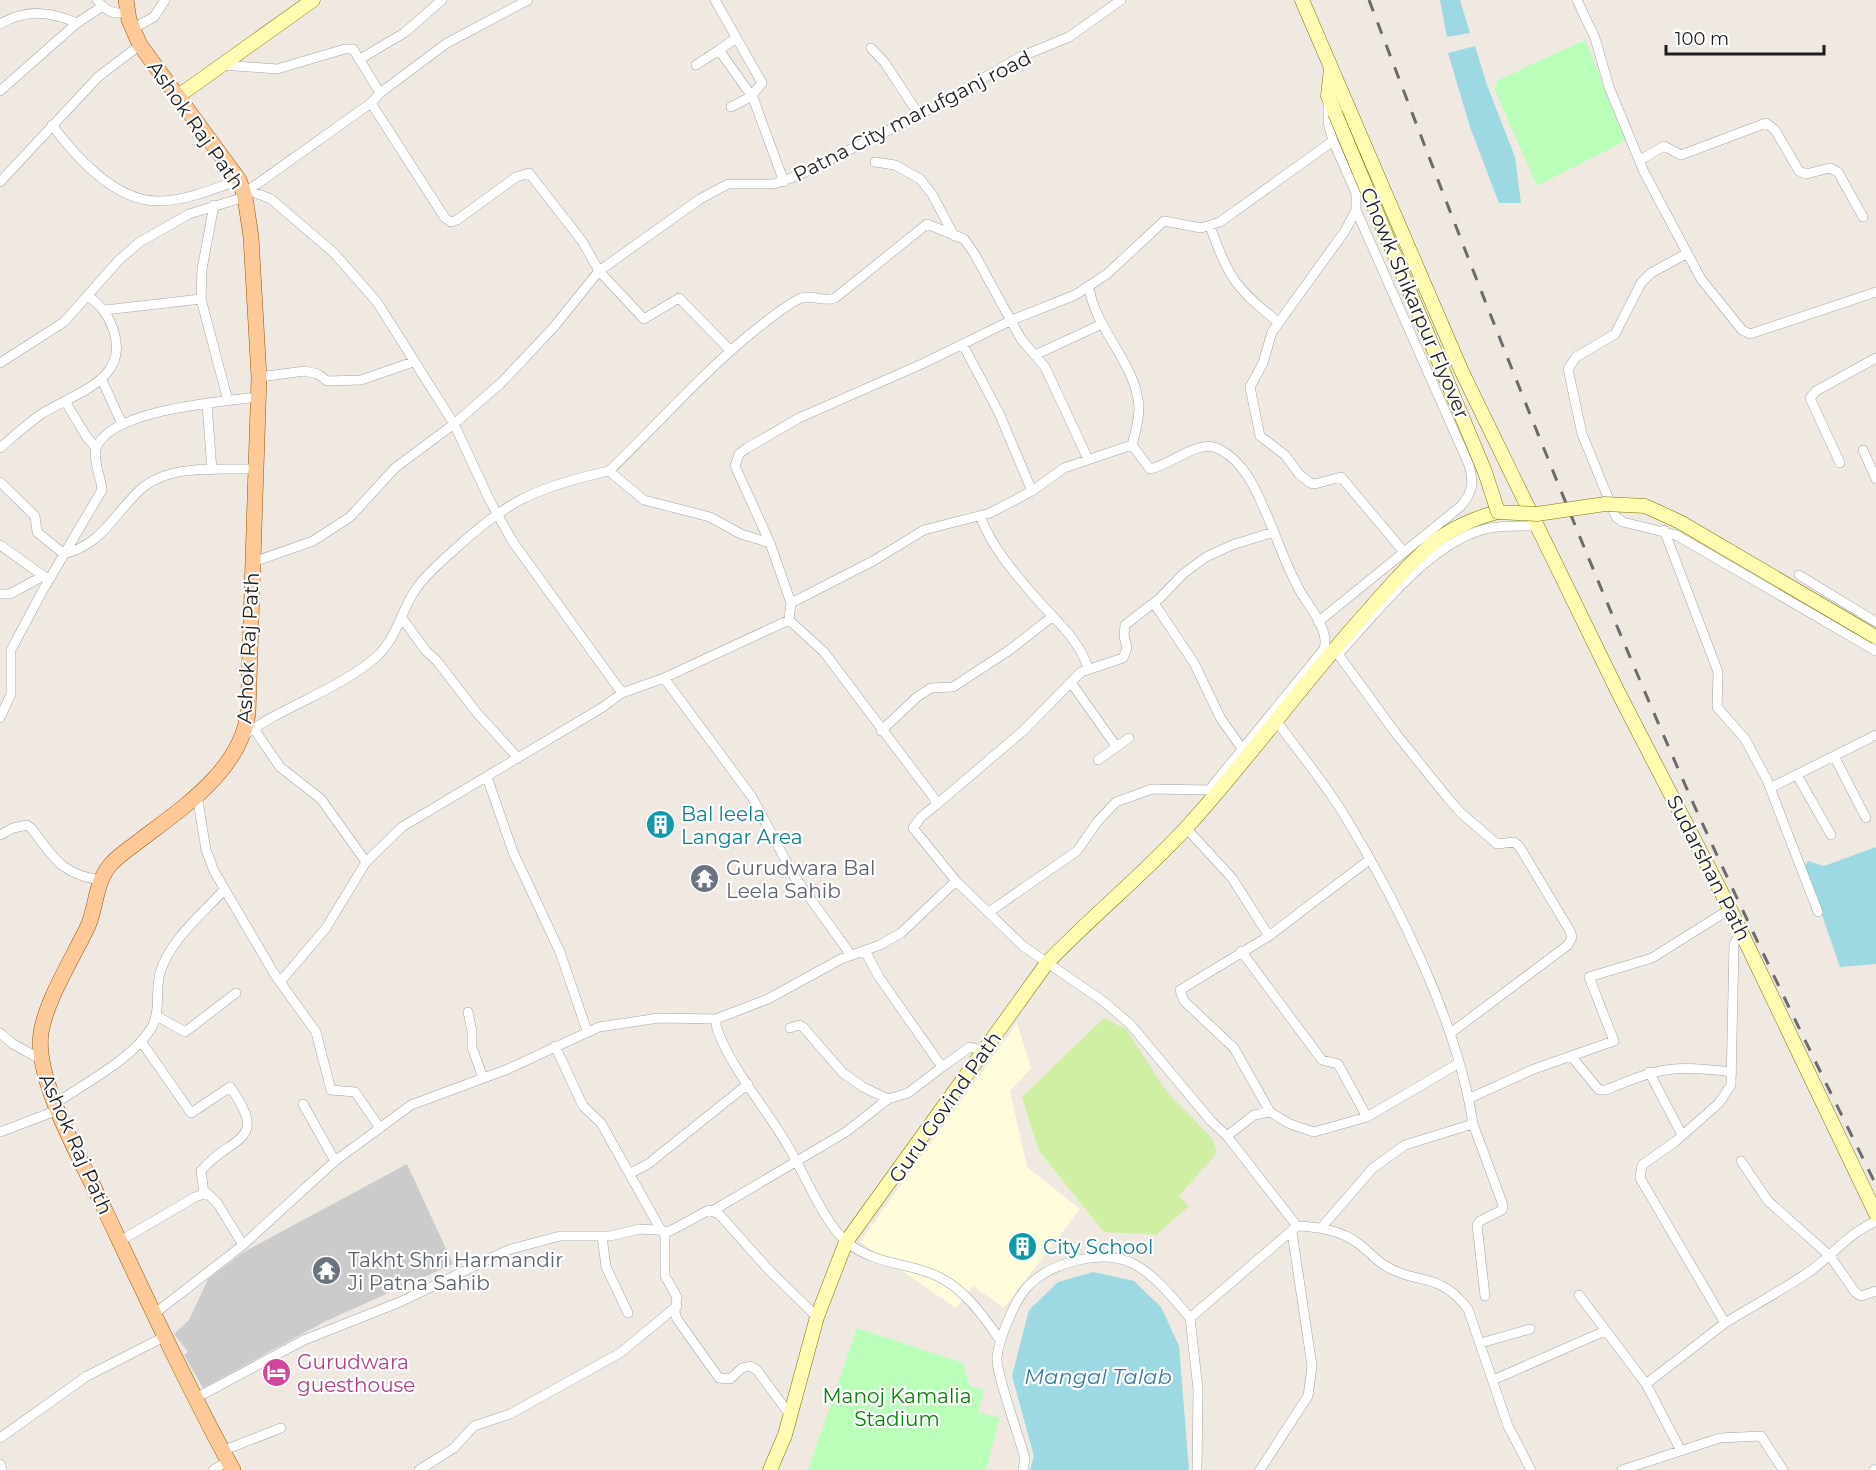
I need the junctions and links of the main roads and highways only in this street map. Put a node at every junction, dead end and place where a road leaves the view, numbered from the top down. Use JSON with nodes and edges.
{"nodes":[{"id":1,"x":313,"y":0,"type":"edge"},
{"id":2,"x":1302,"y":0,"type":"edge"},
{"id":3,"x":126,"y":6,"type":"edge"},
{"id":4,"x":1331,"y":67,"type":"junction"},
{"id":5,"x":177,"y":97,"type":"junction"},
{"id":6,"x":1498,"y":512,"type":"junction"},
{"id":7,"x":1876,"y":637,"type":"edge"},
{"id":8,"x":1876,"y":1214,"type":"edge"},
{"id":9,"x":227,"y":1460,"type":"edge"},
{"id":10,"x":770,"y":1470,"type":"edge"}],
"edges":[{"from":1,"to":5,"type":"main road"},
{"from":2,"to":4,"type":"main road","name":"Sudarshan Path"},
{"from":3,"to":5,"type":"main road","name":"Ashok Raj Path"},
{"from":4,"to":6,"type":"main road","name":"Chowk Shikarpur Flyover","bridge":true},
{"from":4,"to":8,"type":"main road","name":"Sudarshan Path"},
{"from":5,"to":9,"type":"main road","name":"Ashok Raj Path"},
{"from":6,"to":7,"type":"main road","bridge":true},
{"from":6,"to":10,"type":"main road","name":"Guru Govind Path"}]}
